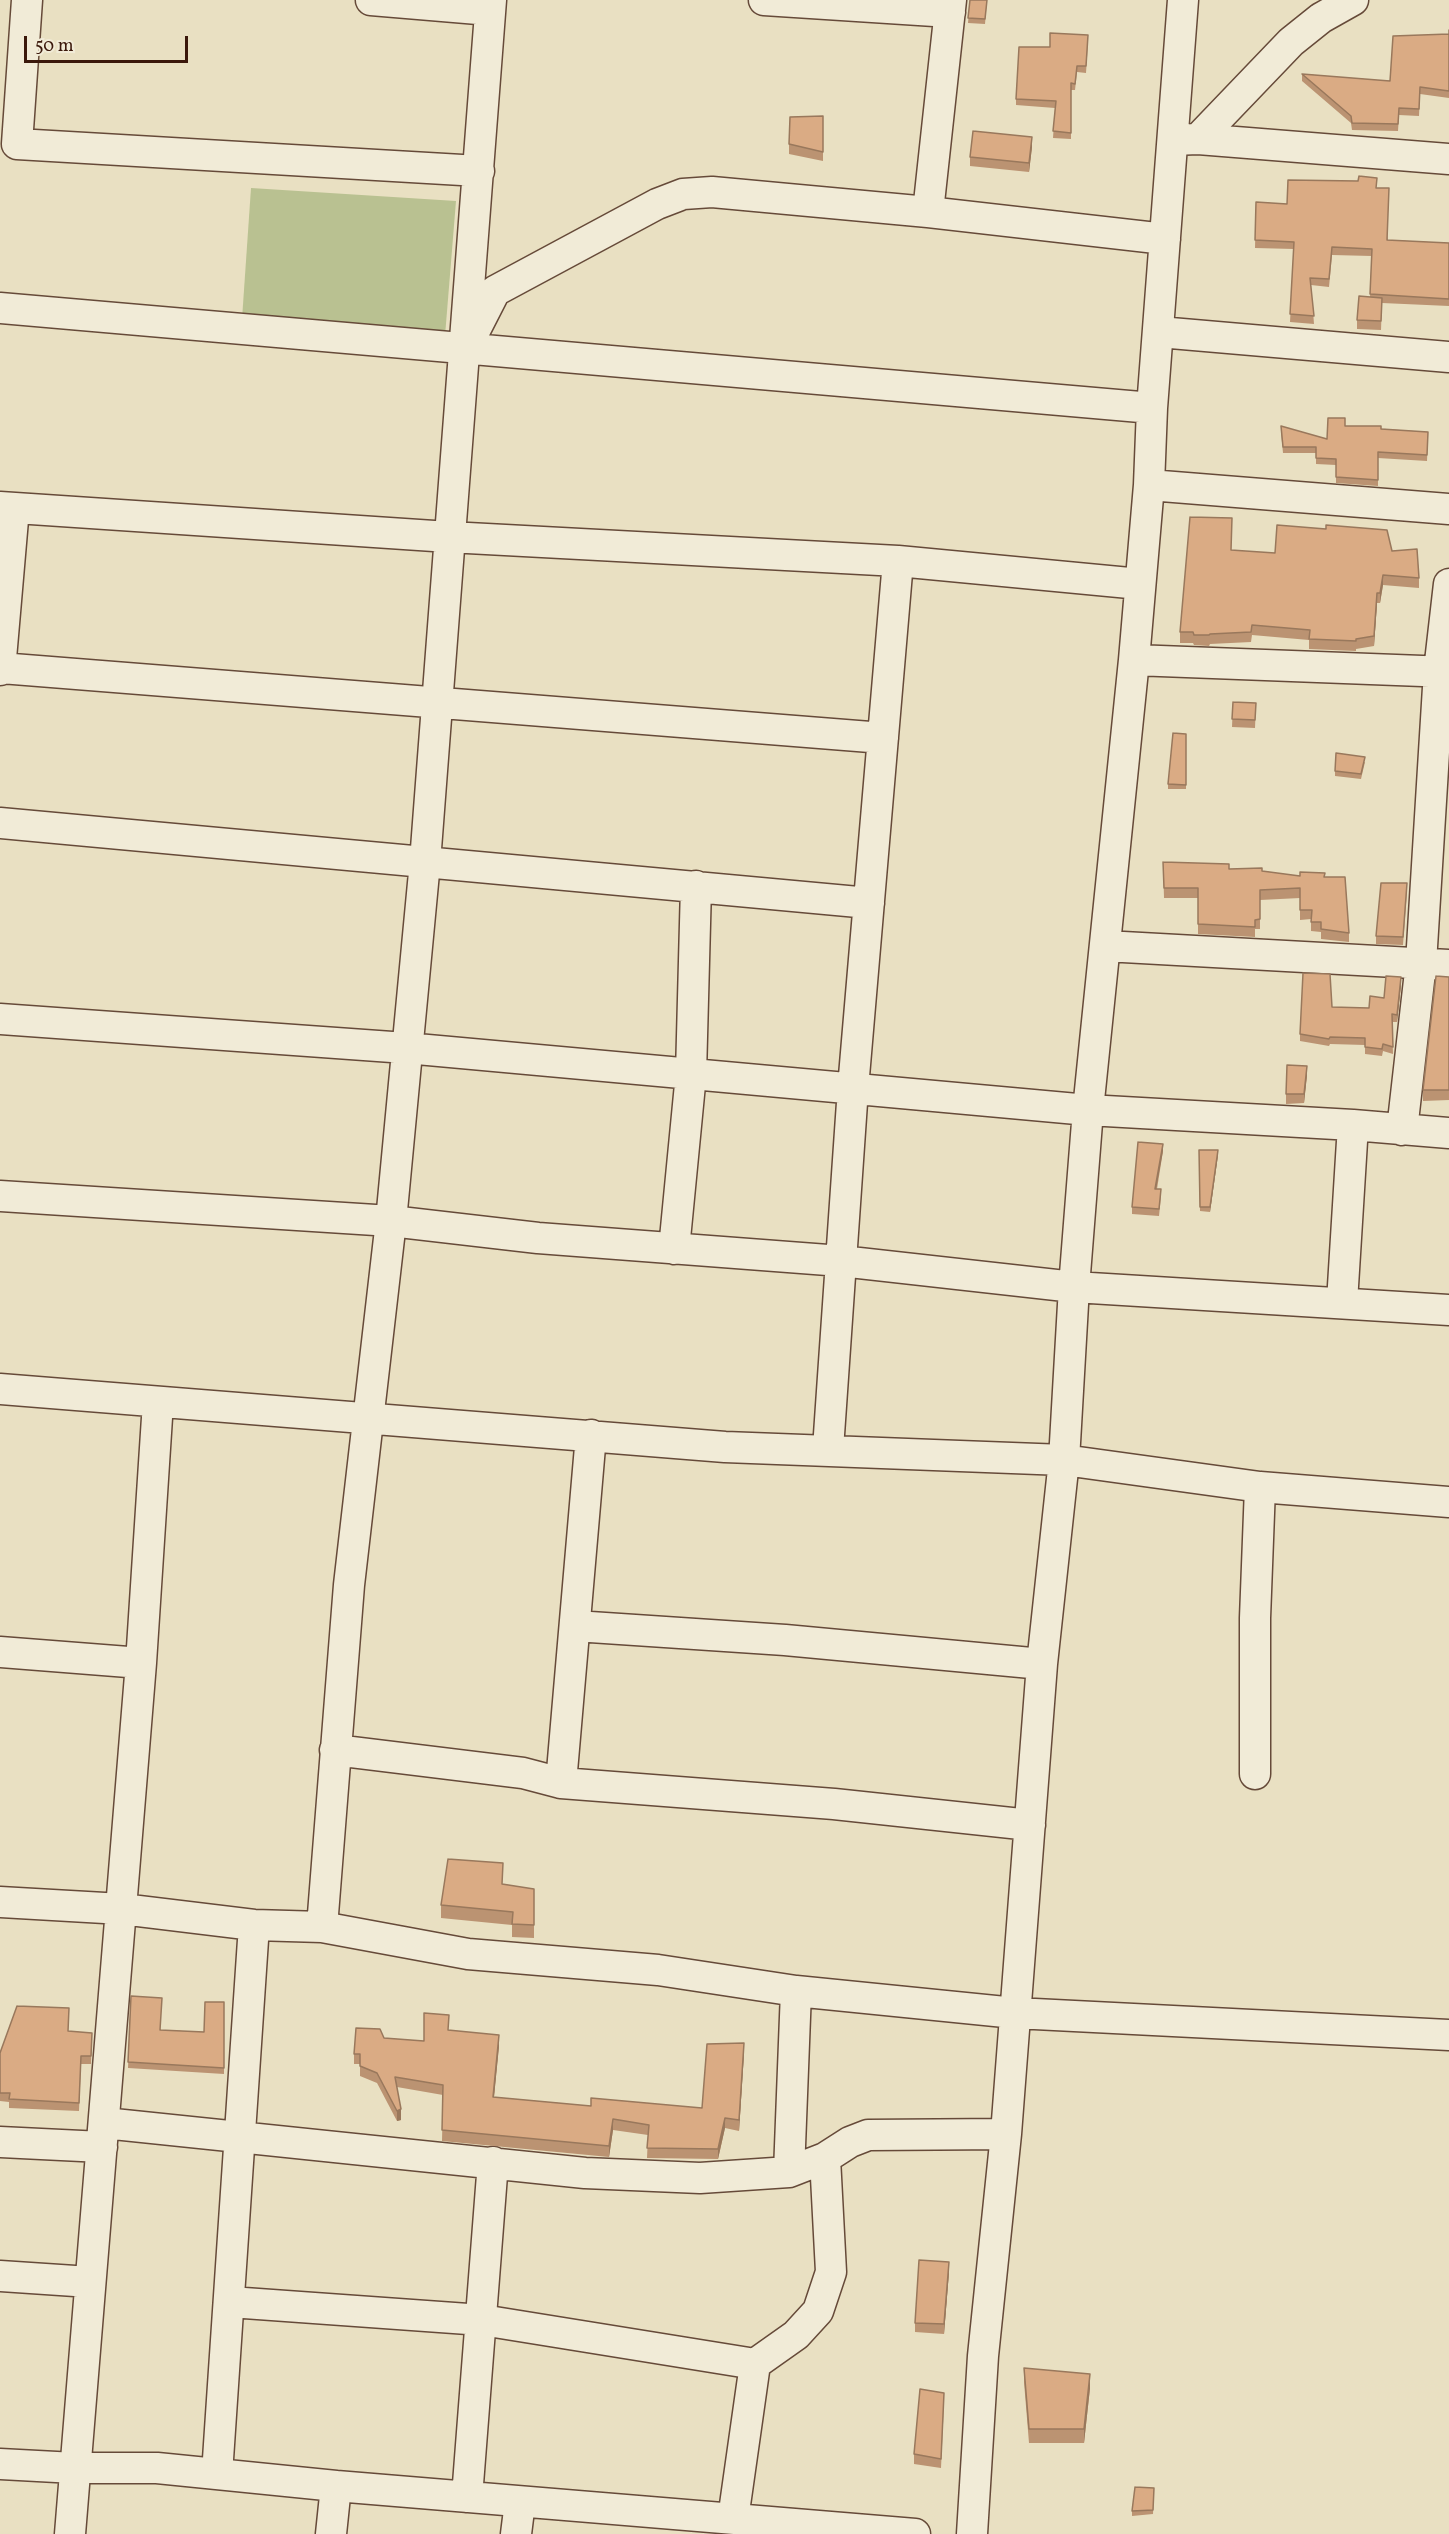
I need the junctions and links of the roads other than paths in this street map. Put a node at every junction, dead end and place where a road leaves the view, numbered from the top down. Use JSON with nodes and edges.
{"nodes":[{"id":1,"x":27,"y":0,"type":"edge"},
{"id":2,"x":371,"y":0,"type":"edge"},
{"id":3,"x":764,"y":0,"type":"edge"},
{"id":4,"x":1183,"y":0,"type":"edge"},
{"id":5,"x":1353,"y":0,"type":"edge"},
{"id":6,"x":491,"y":5,"type":"edge"},
{"id":7,"x":950,"y":6,"type":"edge"},
{"id":8,"x":1185,"y":139,"type":"junction"},
{"id":9,"x":1449,"y":159,"type":"edge"},
{"id":10,"x":479,"y":171,"type":"junction"},
{"id":11,"x":928,"y":212,"type":"junction"},
{"id":12,"x":1165,"y":239,"type":"junction"},
{"id":13,"x":0,"y":309,"type":"edge"},
{"id":14,"x":1159,"y":332,"type":"junction"},
{"id":15,"x":465,"y":348,"type":"junction"},
{"id":16,"x":1449,"y":357,"type":"edge"},
{"id":17,"x":1152,"y":408,"type":"junction"},
{"id":18,"x":1149,"y":485,"type":"junction"},
{"id":19,"x":7,"y":507,"type":"edge"},
{"id":20,"x":1449,"y":509,"type":"edge"},
{"id":21,"x":449,"y":537,"type":"junction"},
{"id":22,"x":898,"y":561,"type":"junction"},
{"id":23,"x":1140,"y":584,"type":"junction"},
{"id":24,"x":1449,"y":584,"type":"edge"},
{"id":25,"x":1134,"y":660,"type":"junction"},
{"id":26,"x":0,"y":669,"type":"edge"},
{"id":27,"x":1444,"y":671,"type":"edge"},
{"id":28,"x":438,"y":703,"type":"junction"},
{"id":29,"x":883,"y":738,"type":"junction"},
{"id":30,"x":0,"y":823,"type":"edge"},
{"id":31,"x":425,"y":862,"type":"junction"},
{"id":32,"x":696,"y":886,"type":"junction"},
{"id":33,"x":869,"y":903,"type":"junction"},
{"id":34,"x":1105,"y":946,"type":"junction"},
{"id":35,"x":1435,"y":964,"type":"edge"},
{"id":36,"x":0,"y":1019,"type":"edge"},
{"id":37,"x":406,"y":1048,"type":"junction"},
{"id":38,"x":691,"y":1074,"type":"junction"},
{"id":39,"x":853,"y":1089,"type":"junction"},
{"id":40,"x":1088,"y":1110,"type":"junction"},
{"id":41,"x":1353,"y":1125,"type":"junction"},
{"id":42,"x":1402,"y":1130,"type":"junction"},
{"id":43,"x":1449,"y":1133,"type":"edge"},
{"id":44,"x":0,"y":1196,"type":"edge"},
{"id":45,"x":391,"y":1221,"type":"junction"},
{"id":46,"x":674,"y":1249,"type":"junction"},
{"id":47,"x":841,"y":1261,"type":"junction"},
{"id":48,"x":1074,"y":1287,"type":"junction"},
{"id":49,"x":1342,"y":1302,"type":"junction"},
{"id":50,"x":1449,"y":1310,"type":"edge"},
{"id":51,"x":0,"y":1389,"type":"edge"},
{"id":52,"x":158,"y":1402,"type":"junction"},
{"id":53,"x":367,"y":1419,"type":"junction"},
{"id":54,"x":591,"y":1435,"type":"junction"},
{"id":55,"x":828,"y":1449,"type":"junction"},
{"id":56,"x":1064,"y":1460,"type":"junction"},
{"id":57,"x":1260,"y":1487,"type":"junction"},
{"id":58,"x":1449,"y":1502,"type":"edge"},
{"id":59,"x":574,"y":1626,"type":"junction"},
{"id":60,"x":0,"y":1652,"type":"edge"},
{"id":61,"x":141,"y":1663,"type":"junction"},
{"id":62,"x":1042,"y":1664,"type":"junction"},
{"id":63,"x":335,"y":1750,"type":"junction"},
{"id":64,"x":1255,"y":1774,"type":"dead end"},
{"id":65,"x":561,"y":1783,"type":"junction"},
{"id":66,"x":1030,"y":1825,"type":"junction"},
{"id":67,"x":0,"y":1902,"type":"edge"},
{"id":68,"x":122,"y":1910,"type":"junction"},
{"id":69,"x":254,"y":1925,"type":"junction"},
{"id":70,"x":322,"y":1926,"type":"junction"},
{"id":71,"x":796,"y":1991,"type":"junction"},
{"id":72,"x":1015,"y":2013,"type":"junction"},
{"id":73,"x":1449,"y":2036,"type":"edge"},
{"id":74,"x":1006,"y":2134,"type":"junction"},
{"id":75,"x":103,"y":2135,"type":"junction"},
{"id":76,"x":239,"y":2137,"type":"junction"},
{"id":77,"x":0,"y":2142,"type":"edge"},
{"id":78,"x":825,"y":2158,"type":"junction"},
{"id":79,"x":493,"y":2162,"type":"junction"},
{"id":80,"x":789,"y":2172,"type":"junction"},
{"id":81,"x":0,"y":2276,"type":"edge"},
{"id":82,"x":90,"y":2282,"type":"junction"},
{"id":83,"x":230,"y":2302,"type":"junction"},
{"id":84,"x":482,"y":2320,"type":"junction"},
{"id":85,"x":755,"y":2364,"type":"junction"},
{"id":86,"x":0,"y":2464,"type":"edge"},
{"id":87,"x":75,"y":2468,"type":"junction"},
{"id":88,"x":217,"y":2474,"type":"junction"},
{"id":89,"x":336,"y":2486,"type":"junction"},
{"id":90,"x":467,"y":2497,"type":"junction"},
{"id":91,"x":520,"y":2502,"type":"junction"},
{"id":92,"x":733,"y":2519,"type":"junction"},
{"id":93,"x":70,"y":2534,"type":"edge"},
{"id":94,"x":331,"y":2534,"type":"edge"},
{"id":95,"x":516,"y":2534,"type":"edge"},
{"id":96,"x":915,"y":2534,"type":"edge"},
{"id":97,"x":972,"y":2534,"type":"edge"}],
"edges":[{"from":1,"to":10,"type":"street"},
{"from":2,"to":6,"type":"street"},
{"from":3,"to":7,"type":"street"},
{"from":4,"to":8,"type":"street"},
{"from":5,"to":8,"type":"street"},
{"from":6,"to":10,"type":"street"},
{"from":7,"to":11,"type":"street"},
{"from":8,"to":9,"type":"street"},
{"from":8,"to":12,"type":"street"},
{"from":10,"to":15,"type":"street"},
{"from":11,"to":12,"type":"street"},
{"from":11,"to":15,"type":"street"},
{"from":12,"to":14,"type":"street"},
{"from":13,"to":15,"type":"street"},
{"from":14,"to":16,"type":"street"},
{"from":14,"to":17,"type":"street"},
{"from":15,"to":17,"type":"street"},
{"from":15,"to":21,"type":"street"},
{"from":17,"to":18,"type":"street"},
{"from":18,"to":20,"type":"street"},
{"from":18,"to":23,"type":"street"},
{"from":19,"to":21,"type":"street"},
{"from":19,"to":26,"type":"street"},
{"from":21,"to":22,"type":"street"},
{"from":21,"to":28,"type":"street"},
{"from":22,"to":23,"type":"street"},
{"from":22,"to":29,"type":"street"},
{"from":23,"to":25,"type":"street"},
{"from":24,"to":27,"type":"street"},
{"from":25,"to":27,"type":"street"},
{"from":25,"to":34,"type":"street"},
{"from":26,"to":28,"type":"street"},
{"from":27,"to":35,"type":"street"},
{"from":28,"to":29,"type":"street"},
{"from":28,"to":31,"type":"street"},
{"from":29,"to":33,"type":"street"},
{"from":30,"to":31,"type":"street"},
{"from":31,"to":32,"type":"street"},
{"from":31,"to":37,"type":"street"},
{"from":32,"to":33,"type":"street"},
{"from":32,"to":38,"type":"street"},
{"from":33,"to":39,"type":"street"},
{"from":34,"to":35,"type":"street"},
{"from":34,"to":40,"type":"street"},
{"from":35,"to":42,"type":"street"},
{"from":36,"to":37,"type":"street"},
{"from":37,"to":38,"type":"street"},
{"from":37,"to":45,"type":"street"},
{"from":38,"to":39,"type":"street"},
{"from":38,"to":46,"type":"street"},
{"from":39,"to":40,"type":"street"},
{"from":39,"to":47,"type":"street"},
{"from":40,"to":41,"type":"street"},
{"from":40,"to":48,"type":"street"},
{"from":41,"to":42,"type":"street"},
{"from":41,"to":49,"type":"street"},
{"from":42,"to":43,"type":"street"},
{"from":44,"to":45,"type":"street"},
{"from":45,"to":46,"type":"street"},
{"from":45,"to":53,"type":"street"},
{"from":46,"to":47,"type":"street"},
{"from":47,"to":48,"type":"street"},
{"from":47,"to":55,"type":"street"},
{"from":48,"to":49,"type":"street"},
{"from":48,"to":56,"type":"street"},
{"from":49,"to":50,"type":"street"},
{"from":51,"to":52,"type":"street"},
{"from":52,"to":53,"type":"street"},
{"from":52,"to":61,"type":"street"},
{"from":53,"to":54,"type":"street"},
{"from":53,"to":63,"type":"street"},
{"from":54,"to":55,"type":"street"},
{"from":54,"to":59,"type":"street"},
{"from":55,"to":56,"type":"street"},
{"from":56,"to":57,"type":"street"},
{"from":56,"to":62,"type":"street"},
{"from":57,"to":58,"type":"street"},
{"from":57,"to":64,"type":"street"},
{"from":59,"to":62,"type":"street"},
{"from":59,"to":65,"type":"street"},
{"from":60,"to":61,"type":"street"},
{"from":61,"to":68,"type":"street"},
{"from":62,"to":66,"type":"street"},
{"from":63,"to":65,"type":"street"},
{"from":63,"to":70,"type":"street"},
{"from":65,"to":66,"type":"street"},
{"from":66,"to":72,"type":"street"},
{"from":67,"to":68,"type":"street"},
{"from":68,"to":69,"type":"street"},
{"from":68,"to":75,"type":"street"},
{"from":69,"to":70,"type":"street"},
{"from":69,"to":76,"type":"street"},
{"from":70,"to":71,"type":"street"},
{"from":71,"to":72,"type":"street"},
{"from":71,"to":80,"type":"street"},
{"from":72,"to":73,"type":"street"},
{"from":72,"to":74,"type":"street"},
{"from":74,"to":78,"type":"street"},
{"from":74,"to":97,"type":"street"},
{"from":75,"to":76,"type":"street"},
{"from":75,"to":77,"type":"street"},
{"from":75,"to":82,"type":"street"},
{"from":76,"to":79,"type":"street"},
{"from":76,"to":83,"type":"street"},
{"from":78,"to":80,"type":"street"},
{"from":78,"to":85,"type":"street"},
{"from":79,"to":80,"type":"street"},
{"from":79,"to":84,"type":"street"},
{"from":81,"to":82,"type":"street"},
{"from":82,"to":87,"type":"street"},
{"from":83,"to":84,"type":"street"},
{"from":83,"to":88,"type":"street"},
{"from":84,"to":85,"type":"street"},
{"from":84,"to":90,"type":"street"},
{"from":85,"to":92,"type":"street"},
{"from":86,"to":87,"type":"street"},
{"from":87,"to":88,"type":"street"},
{"from":87,"to":93,"type":"street"},
{"from":88,"to":89,"type":"street"},
{"from":89,"to":90,"type":"street"},
{"from":89,"to":94,"type":"street"},
{"from":90,"to":91,"type":"street"},
{"from":91,"to":92,"type":"street"},
{"from":91,"to":95,"type":"street"},
{"from":92,"to":96,"type":"street"}]}
